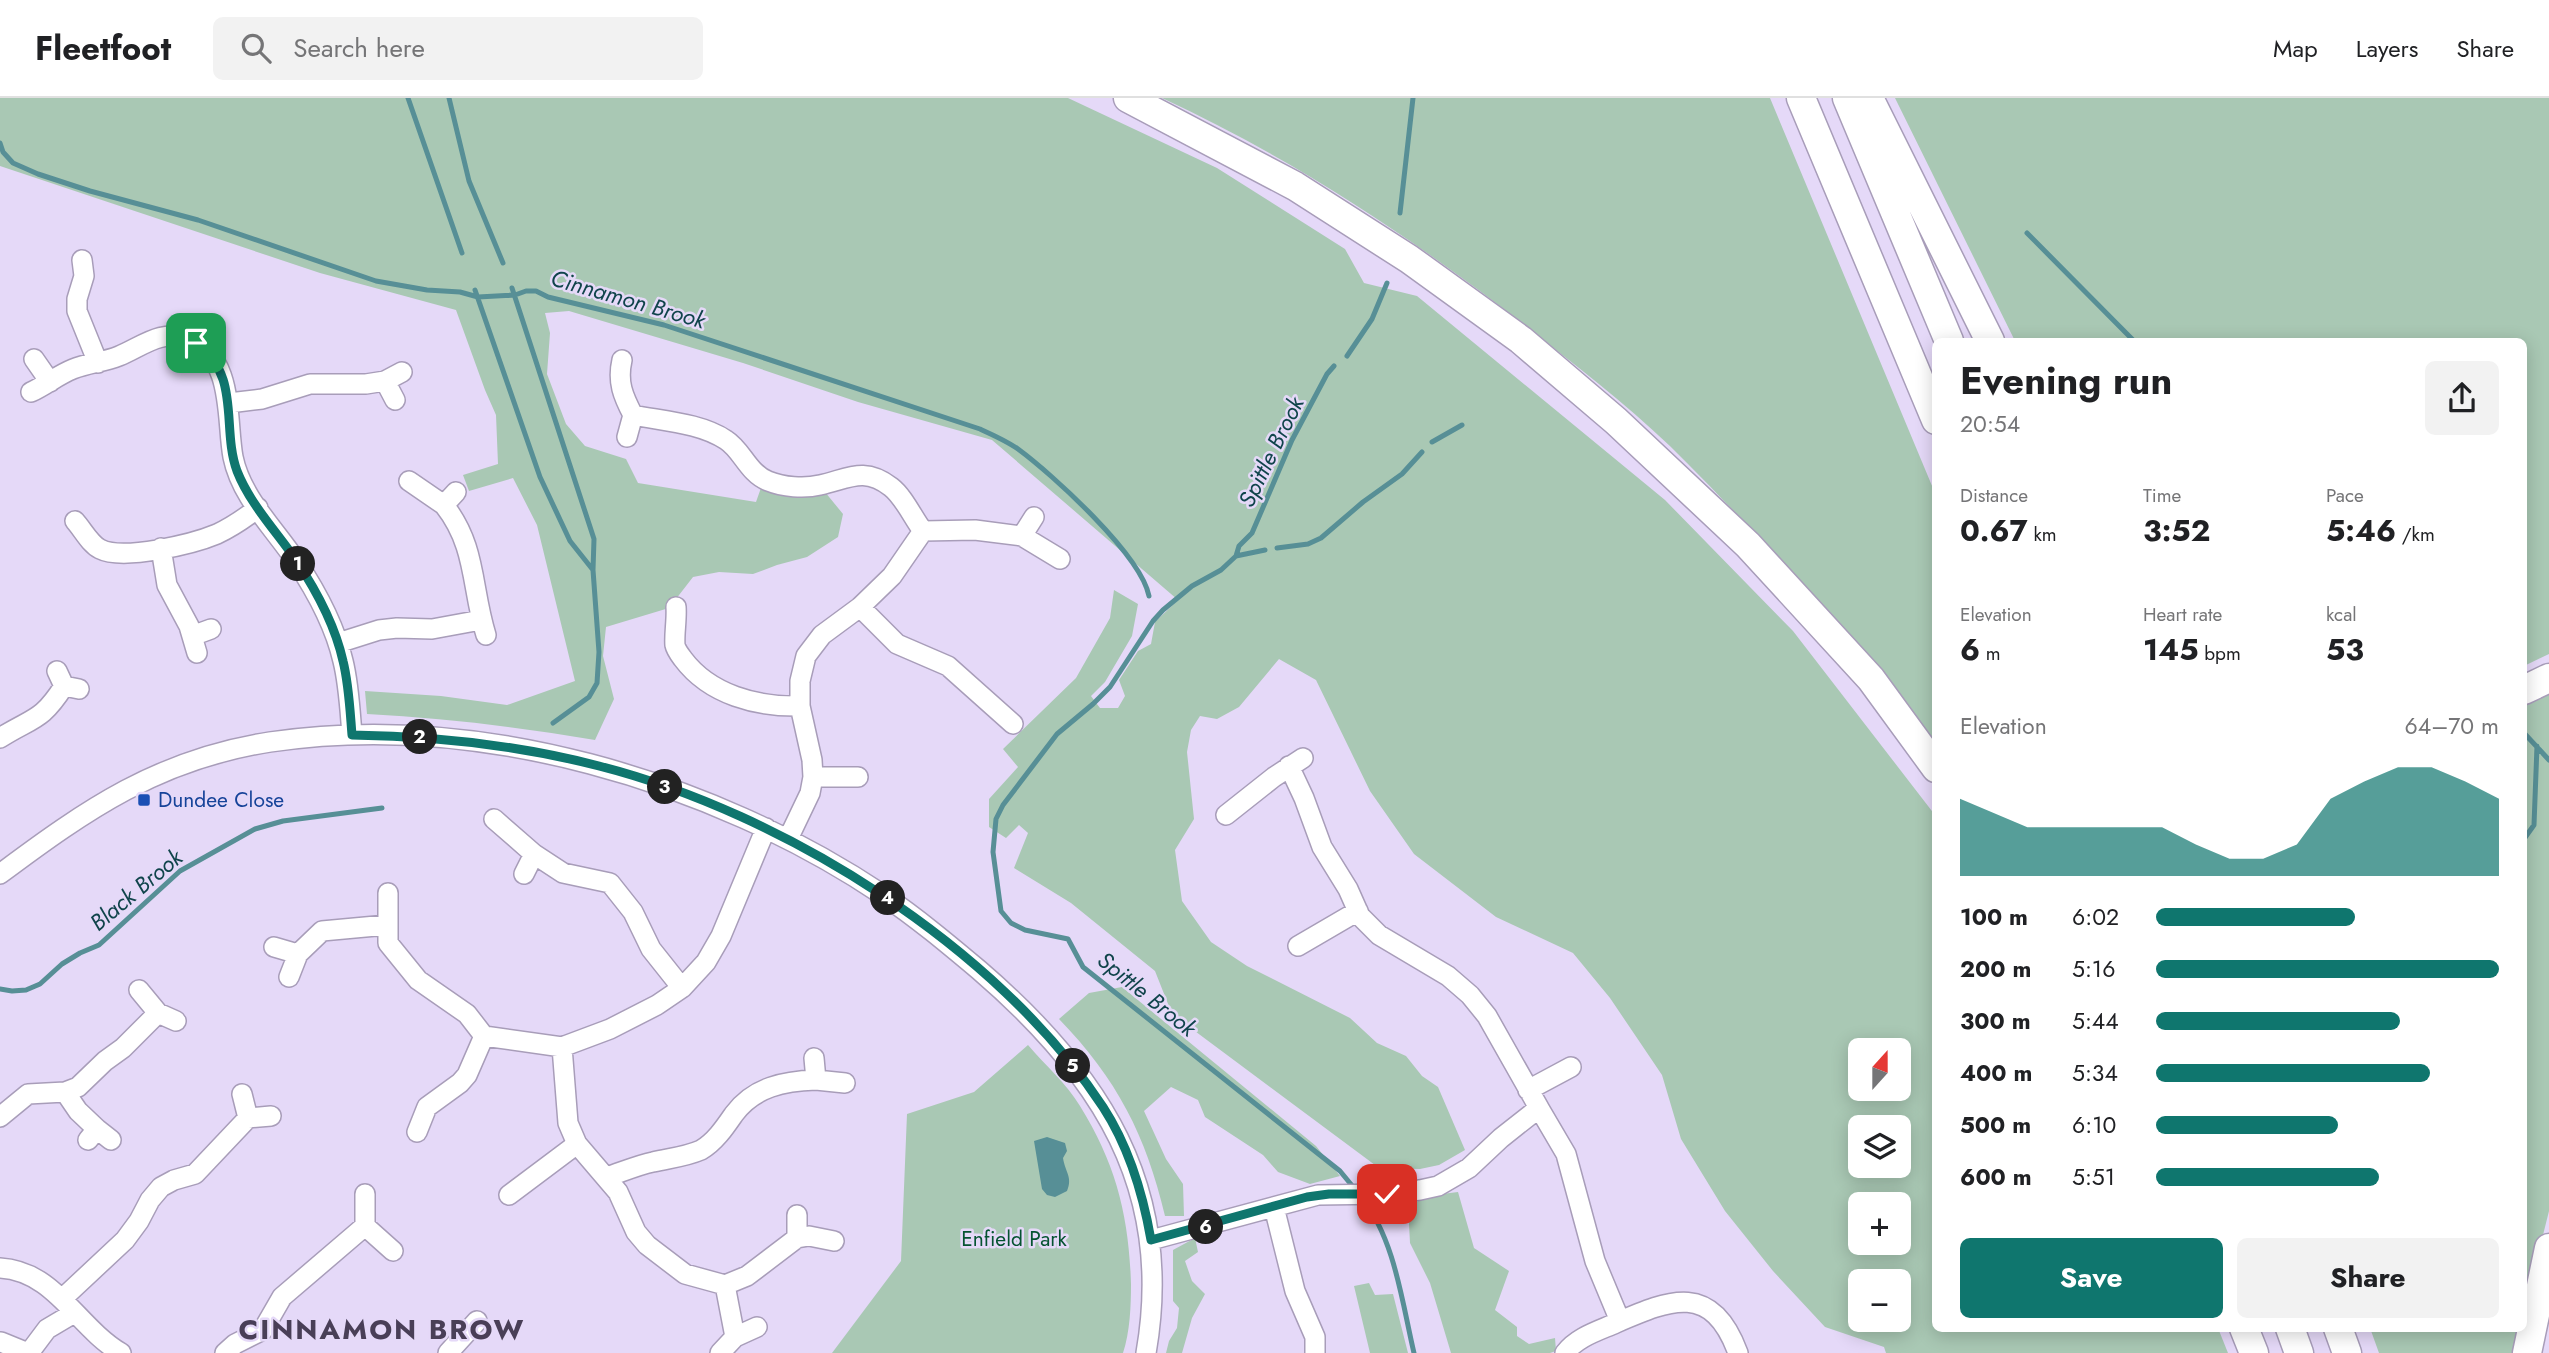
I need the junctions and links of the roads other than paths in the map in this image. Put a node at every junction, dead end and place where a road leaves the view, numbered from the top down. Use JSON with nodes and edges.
{"nodes":[{"id":1,"x":1128,"y":98,"type":"edge"},
{"id":2,"x":1801,"y":98,"type":"edge"},
{"id":3,"x":1847,"y":98,"type":"edge"},
{"id":4,"x":1869,"y":98,"type":"edge"},
{"id":5,"x":89,"y":273,"type":"dead end"},
{"id":6,"x":1948,"y":338,"type":"edge"},
{"id":7,"x":1989,"y":338,"type":"edge"},
{"id":8,"x":34,"y":359,"type":"dead end"},
{"id":9,"x":622,"y":360,"type":"dead end"},
{"id":10,"x":98,"y":363,"type":"junction"},
{"id":11,"x":50,"y":382,"type":"junction"},
{"id":12,"x":31,"y":392,"type":"dead end"},
{"id":13,"x":395,"y":400,"type":"dead end"},
{"id":14,"x":229,"y":403,"type":"junction"},
{"id":15,"x":1932,"y":410,"type":"edge"},
{"id":16,"x":633,"y":415,"type":"junction"},
{"id":17,"x":627,"y":437,"type":"dead end"},
{"id":18,"x":409,"y":481,"type":"dead end"},
{"id":19,"x":258,"y":509,"type":"junction"},
{"id":20,"x":1034,"y":517,"type":"dead end"},
{"id":21,"x":72,"y":520,"type":"dead end"},
{"id":22,"x":923,"y":531,"type":"junction"},
{"id":23,"x":1022,"y":536,"type":"junction"},
{"id":24,"x":161,"y":548,"type":"junction"},
{"id":25,"x":1060,"y":559,"type":"dead end"},
{"id":26,"x":676,"y":607,"type":"dead end"},
{"id":27,"x":860,"y":607,"type":"junction"},
{"id":28,"x":211,"y":629,"type":"dead end"},
{"id":29,"x":338,"y":643,"type":"junction"},
{"id":30,"x":2549,"y":678,"type":"edge"},
{"id":31,"x":67,"y":682,"type":"dead end"},
{"id":32,"x":2527,"y":689,"type":"edge"},
{"id":33,"x":800,"y":706,"type":"junction"},
{"id":34,"x":1013,"y":724,"type":"dead end"},
{"id":35,"x":352,"y":735,"type":"junction"},
{"id":36,"x":0,"y":738,"type":"edge"},
{"id":37,"x":1932,"y":763,"type":"edge"},
{"id":38,"x":813,"y":777,"type":"junction"},
{"id":39,"x":858,"y":777,"type":"dead end"},
{"id":40,"x":494,"y":819,"type":"dead end"},
{"id":41,"x":1225,"y":822,"type":"dead end"},
{"id":42,"x":766,"y":828,"type":"junction"},
{"id":43,"x":788,"y":839,"type":"junction"},
{"id":44,"x":534,"y":854,"type":"junction"},
{"id":45,"x":0,"y":874,"type":"edge"},
{"id":46,"x":524,"y":874,"type":"dead end"},
{"id":47,"x":388,"y":893,"type":"dead end"},
{"id":48,"x":1358,"y":911,"type":"junction"},
{"id":49,"x":387,"y":925,"type":"junction"},
{"id":50,"x":1298,"y":946,"type":"dead end"},
{"id":51,"x":274,"y":947,"type":"dead end"},
{"id":52,"x":298,"y":954,"type":"junction"},
{"id":53,"x":289,"y":977,"type":"dead end"},
{"id":54,"x":682,"y":988,"type":"junction"},
{"id":55,"x":139,"y":990,"type":"dead end"},
{"id":56,"x":158,"y":1013,"type":"junction"},
{"id":57,"x":176,"y":1021,"type":"dead end"},
{"id":58,"x":484,"y":1036,"type":"junction"},
{"id":59,"x":562,"y":1047,"type":"junction"},
{"id":60,"x":814,"y":1058,"type":"dead end"},
{"id":61,"x":1571,"y":1067,"type":"dead end"},
{"id":62,"x":816,"y":1080,"type":"junction"},
{"id":63,"x":845,"y":1083,"type":"dead end"},
{"id":64,"x":1528,"y":1090,"type":"junction"},
{"id":65,"x":65,"y":1092,"type":"junction"},
{"id":66,"x":242,"y":1094,"type":"dead end"},
{"id":67,"x":1539,"y":1108,"type":"junction"},
{"id":68,"x":271,"y":1116,"type":"dead end"},
{"id":69,"x":0,"y":1117,"type":"edge"},
{"id":70,"x":248,"y":1118,"type":"junction"},
{"id":71,"x":417,"y":1132,"type":"dead end"},
{"id":72,"x":99,"y":1136,"type":"dead end"},
{"id":73,"x":577,"y":1144,"type":"junction"},
{"id":74,"x":607,"y":1177,"type":"junction"},
{"id":75,"x":365,"y":1194,"type":"dead end"},
{"id":76,"x":509,"y":1195,"type":"dead end"},
{"id":77,"x":1274,"y":1207,"type":"junction"},
{"id":78,"x":797,"y":1215,"type":"dead end"},
{"id":79,"x":365,"y":1226,"type":"junction"},
{"id":80,"x":797,"y":1238,"type":"junction"},
{"id":81,"x":1151,"y":1240,"type":"junction"},
{"id":82,"x":834,"y":1241,"type":"dead end"},
{"id":83,"x":2549,"y":1248,"type":"edge"},
{"id":84,"x":393,"y":1251,"type":"dead end"},
{"id":85,"x":0,"y":1268,"type":"edge"},
{"id":86,"x":725,"y":1285,"type":"junction"},
{"id":87,"x":68,"y":1306,"type":"junction"},
{"id":88,"x":477,"y":1321,"type":"dead end"},
{"id":89,"x":1620,"y":1321,"type":"junction"},
{"id":90,"x":757,"y":1327,"type":"dead end"},
{"id":91,"x":2246,"y":1332,"type":"edge"},
{"id":92,"x":2291,"y":1332,"type":"edge"},
{"id":93,"x":2339,"y":1332,"type":"edge"},
{"id":94,"x":735,"y":1337,"type":"junction"},
{"id":95,"x":1,"y":1342,"type":"edge"},
{"id":96,"x":29,"y":1353,"type":"edge"},
{"id":97,"x":121,"y":1353,"type":"edge"},
{"id":98,"x":225,"y":1353,"type":"edge"},
{"id":99,"x":448,"y":1353,"type":"edge"},
{"id":100,"x":720,"y":1353,"type":"edge"},
{"id":101,"x":1146,"y":1353,"type":"edge"},
{"id":102,"x":1315,"y":1353,"type":"edge"},
{"id":103,"x":1565,"y":1353,"type":"edge"},
{"id":104,"x":1738,"y":1353,"type":"edge"},
{"id":105,"x":2254,"y":1353,"type":"edge"},
{"id":106,"x":2299,"y":1353,"type":"edge"},
{"id":107,"x":2347,"y":1353,"type":"edge"},
{"id":108,"x":2527,"y":1353,"type":"edge"}],
"edges":[{"from":1,"to":37,"type":"highway"},
{"from":2,"to":15,"type":"highway"},
{"from":3,"to":6,"type":"highway"},
{"from":4,"to":7,"type":"highway"},
{"from":5,"to":10,"type":"street"},
{"from":8,"to":11,"type":"street"},
{"from":9,"to":16,"type":"street"},
{"from":10,"to":11,"type":"street"},
{"from":10,"to":14,"type":"street"},
{"from":11,"to":12,"type":"street"},
{"from":13,"to":14,"type":"street"},
{"from":14,"to":19,"type":"street"},
{"from":16,"to":17,"type":"street"},
{"from":16,"to":22,"type":"street"},
{"from":18,"to":29,"type":"street"},
{"from":19,"to":24,"type":"street"},
{"from":19,"to":29,"type":"street"},
{"from":20,"to":23,"type":"street"},
{"from":21,"to":24,"type":"street"},
{"from":22,"to":23,"type":"street"},
{"from":22,"to":27,"type":"street"},
{"from":23,"to":25,"type":"street"},
{"from":24,"to":28,"type":"street"},
{"from":26,"to":33,"type":"street"},
{"from":27,"to":33,"type":"street"},
{"from":27,"to":34,"type":"street"},
{"from":29,"to":35,"type":"street"},
{"from":30,"to":32,"type":"highway"},
{"from":31,"to":36,"type":"street"},
{"from":33,"to":38,"type":"street"},
{"from":35,"to":42,"type":"street"},
{"from":35,"to":45,"type":"street"},
{"from":38,"to":39,"type":"street"},
{"from":38,"to":43,"type":"street"},
{"from":40,"to":44,"type":"street"},
{"from":41,"to":48,"type":"street"},
{"from":42,"to":43,"type":"street"},
{"from":42,"to":54,"type":"street"},
{"from":43,"to":81,"type":"street"},
{"from":44,"to":46,"type":"street"},
{"from":44,"to":54,"type":"street"},
{"from":47,"to":49,"type":"street"},
{"from":48,"to":50,"type":"street"},
{"from":48,"to":64,"type":"street"},
{"from":49,"to":52,"type":"street"},
{"from":49,"to":58,"type":"street"},
{"from":51,"to":52,"type":"street"},
{"from":52,"to":53,"type":"street"},
{"from":54,"to":59,"type":"street"},
{"from":55,"to":56,"type":"street"},
{"from":56,"to":57,"type":"street"},
{"from":56,"to":65,"type":"street"},
{"from":58,"to":59,"type":"street"},
{"from":58,"to":71,"type":"street"},
{"from":59,"to":73,"type":"street"},
{"from":60,"to":62,"type":"street"},
{"from":61,"to":64,"type":"street"},
{"from":62,"to":63,"type":"street"},
{"from":62,"to":74,"type":"street"},
{"from":64,"to":67,"type":"street"},
{"from":65,"to":69,"type":"street"},
{"from":65,"to":72,"type":"street"},
{"from":66,"to":70,"type":"street"},
{"from":67,"to":77,"type":"street"},
{"from":67,"to":89,"type":"street"},
{"from":68,"to":70,"type":"street"},
{"from":70,"to":87,"type":"street"},
{"from":73,"to":74,"type":"street"},
{"from":73,"to":76,"type":"street"},
{"from":74,"to":86,"type":"street"},
{"from":75,"to":79,"type":"street"},
{"from":77,"to":81,"type":"street"},
{"from":77,"to":102,"type":"street"},
{"from":78,"to":80,"type":"street"},
{"from":79,"to":84,"type":"street"},
{"from":79,"to":98,"type":"street"},
{"from":80,"to":82,"type":"street"},
{"from":80,"to":86,"type":"street"},
{"from":81,"to":101,"type":"street"},
{"from":83,"to":108,"type":"highway"},
{"from":85,"to":87,"type":"street"},
{"from":86,"to":94,"type":"street"},
{"from":87,"to":96,"type":"street"},
{"from":87,"to":97,"type":"street"},
{"from":88,"to":99,"type":"street"},
{"from":89,"to":103,"type":"street"},
{"from":89,"to":104,"type":"street"},
{"from":90,"to":94,"type":"street"},
{"from":91,"to":105,"type":"highway"},
{"from":92,"to":106,"type":"highway"},
{"from":93,"to":107,"type":"highway"},
{"from":94,"to":100,"type":"street"},
{"from":95,"to":96,"type":"street"}]}
